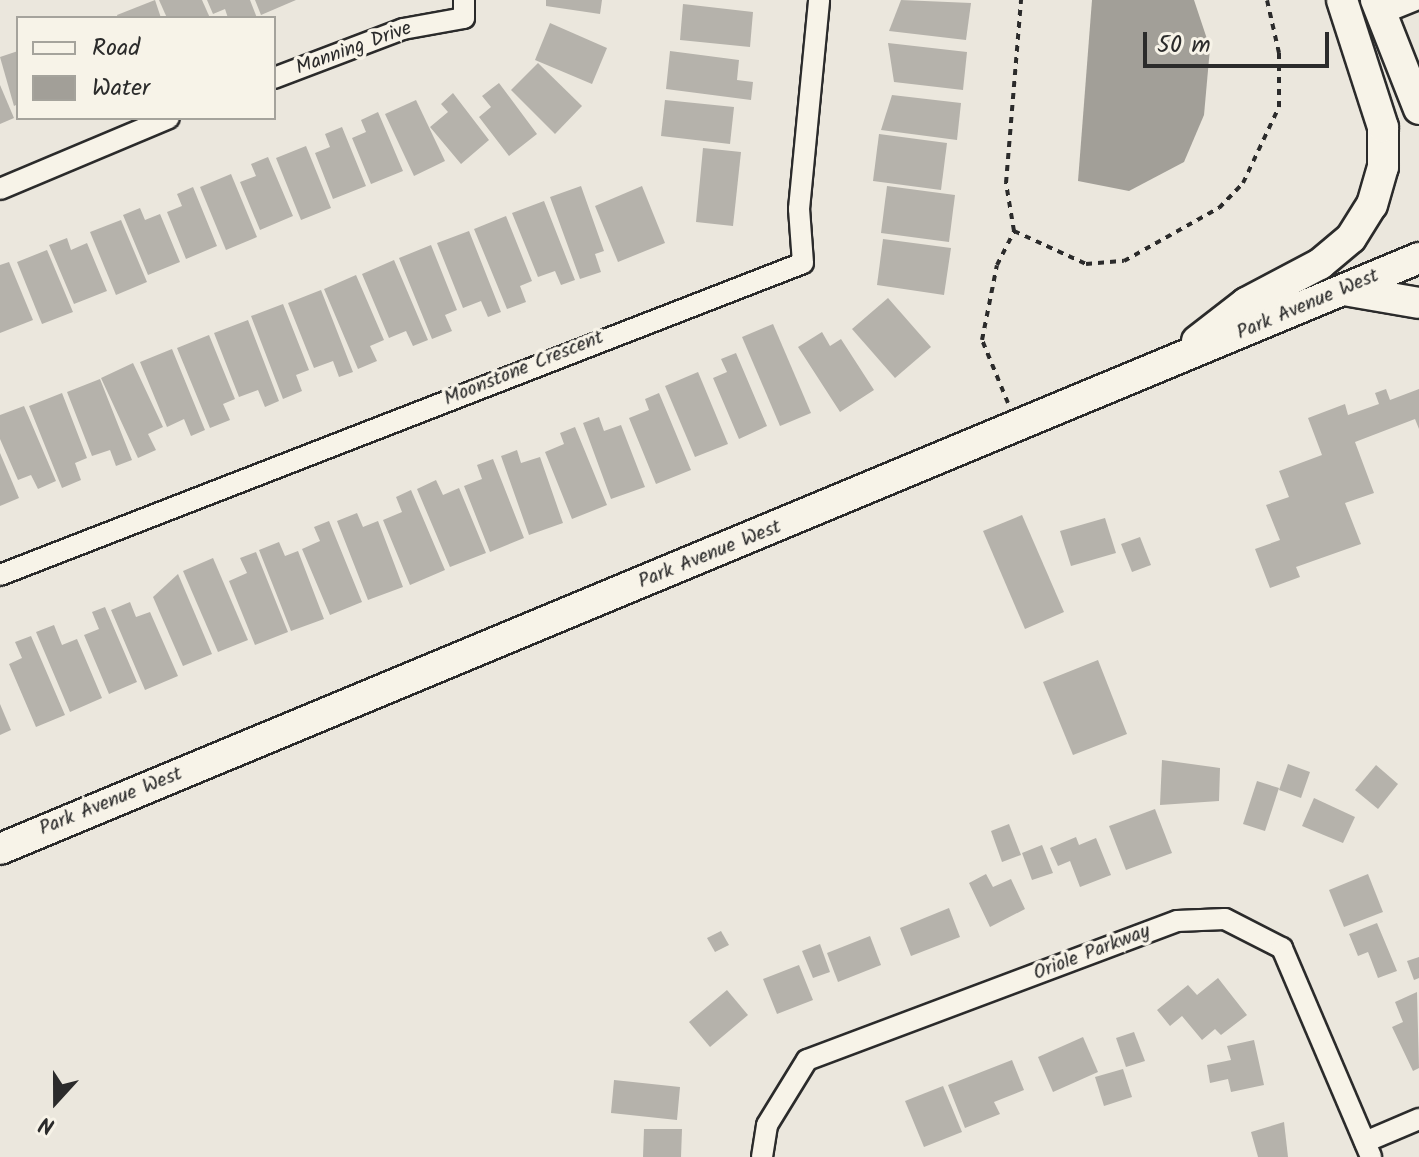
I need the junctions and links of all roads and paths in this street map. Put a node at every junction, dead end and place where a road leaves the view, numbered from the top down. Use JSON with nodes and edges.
{"nodes":[{"id":1,"x":464,"y":0,"type":"edge"},
{"id":2,"x":819,"y":0,"type":"edge"},
{"id":3,"x":1021,"y":0,"type":"edge"},
{"id":4,"x":1267,"y":0,"type":"edge"},
{"id":5,"x":1342,"y":0,"type":"edge"},
{"id":6,"x":1416,"y":0,"type":"edge"},
{"id":7,"x":1378,"y":7,"type":"edge"},
{"id":8,"x":276,"y":77,"type":"edge"},
{"id":9,"x":1419,"y":109,"type":"edge"},
{"id":10,"x":164,"y":120,"type":"edge"},
{"id":11,"x":0,"y":189,"type":"edge"},
{"id":12,"x":1014,"y":231,"type":"junction"},
{"id":13,"x":1419,"y":258,"type":"edge"},
{"id":14,"x":1344,"y":290,"type":"junction"},
{"id":15,"x":1419,"y":303,"type":"edge"},
{"id":16,"x":1164,"y":367,"type":"junction"},
{"id":17,"x":1018,"y":427,"type":"junction"},
{"id":18,"x":0,"y":575,"type":"edge"},
{"id":19,"x":0,"y":849,"type":"edge"},
{"id":20,"x":1419,"y":1119,"type":"edge"},
{"id":21,"x":1368,"y":1149,"type":"edge"},
{"id":22,"x":762,"y":1157,"type":"edge"}],
"edges":[{"from":1,"to":8,"type":"street","name":"Manning Drive"},
{"from":2,"to":18,"type":"street","name":"Moonstone Crescent"},
{"from":3,"to":12,"type":"path"},
{"from":4,"to":12,"type":"path"},
{"from":5,"to":16,"type":"main road"},
{"from":6,"to":7,"type":"street"},
{"from":7,"to":9,"type":"main road"},
{"from":10,"to":11,"type":"street"},
{"from":12,"to":17,"type":"path"},
{"from":13,"to":14,"type":"main road","name":"Park Avenue West"},
{"from":14,"to":15,"type":"main road"},
{"from":14,"to":16,"type":"main road","name":"Park Avenue West"},
{"from":16,"to":17,"type":"main road","name":"Park Avenue West"},
{"from":17,"to":19,"type":"main road","name":"Park Avenue West"},
{"from":20,"to":21,"type":"street","name":"Oriole Parkway"},
{"from":21,"to":22,"type":"street","name":"Oriole Parkway"}]}
